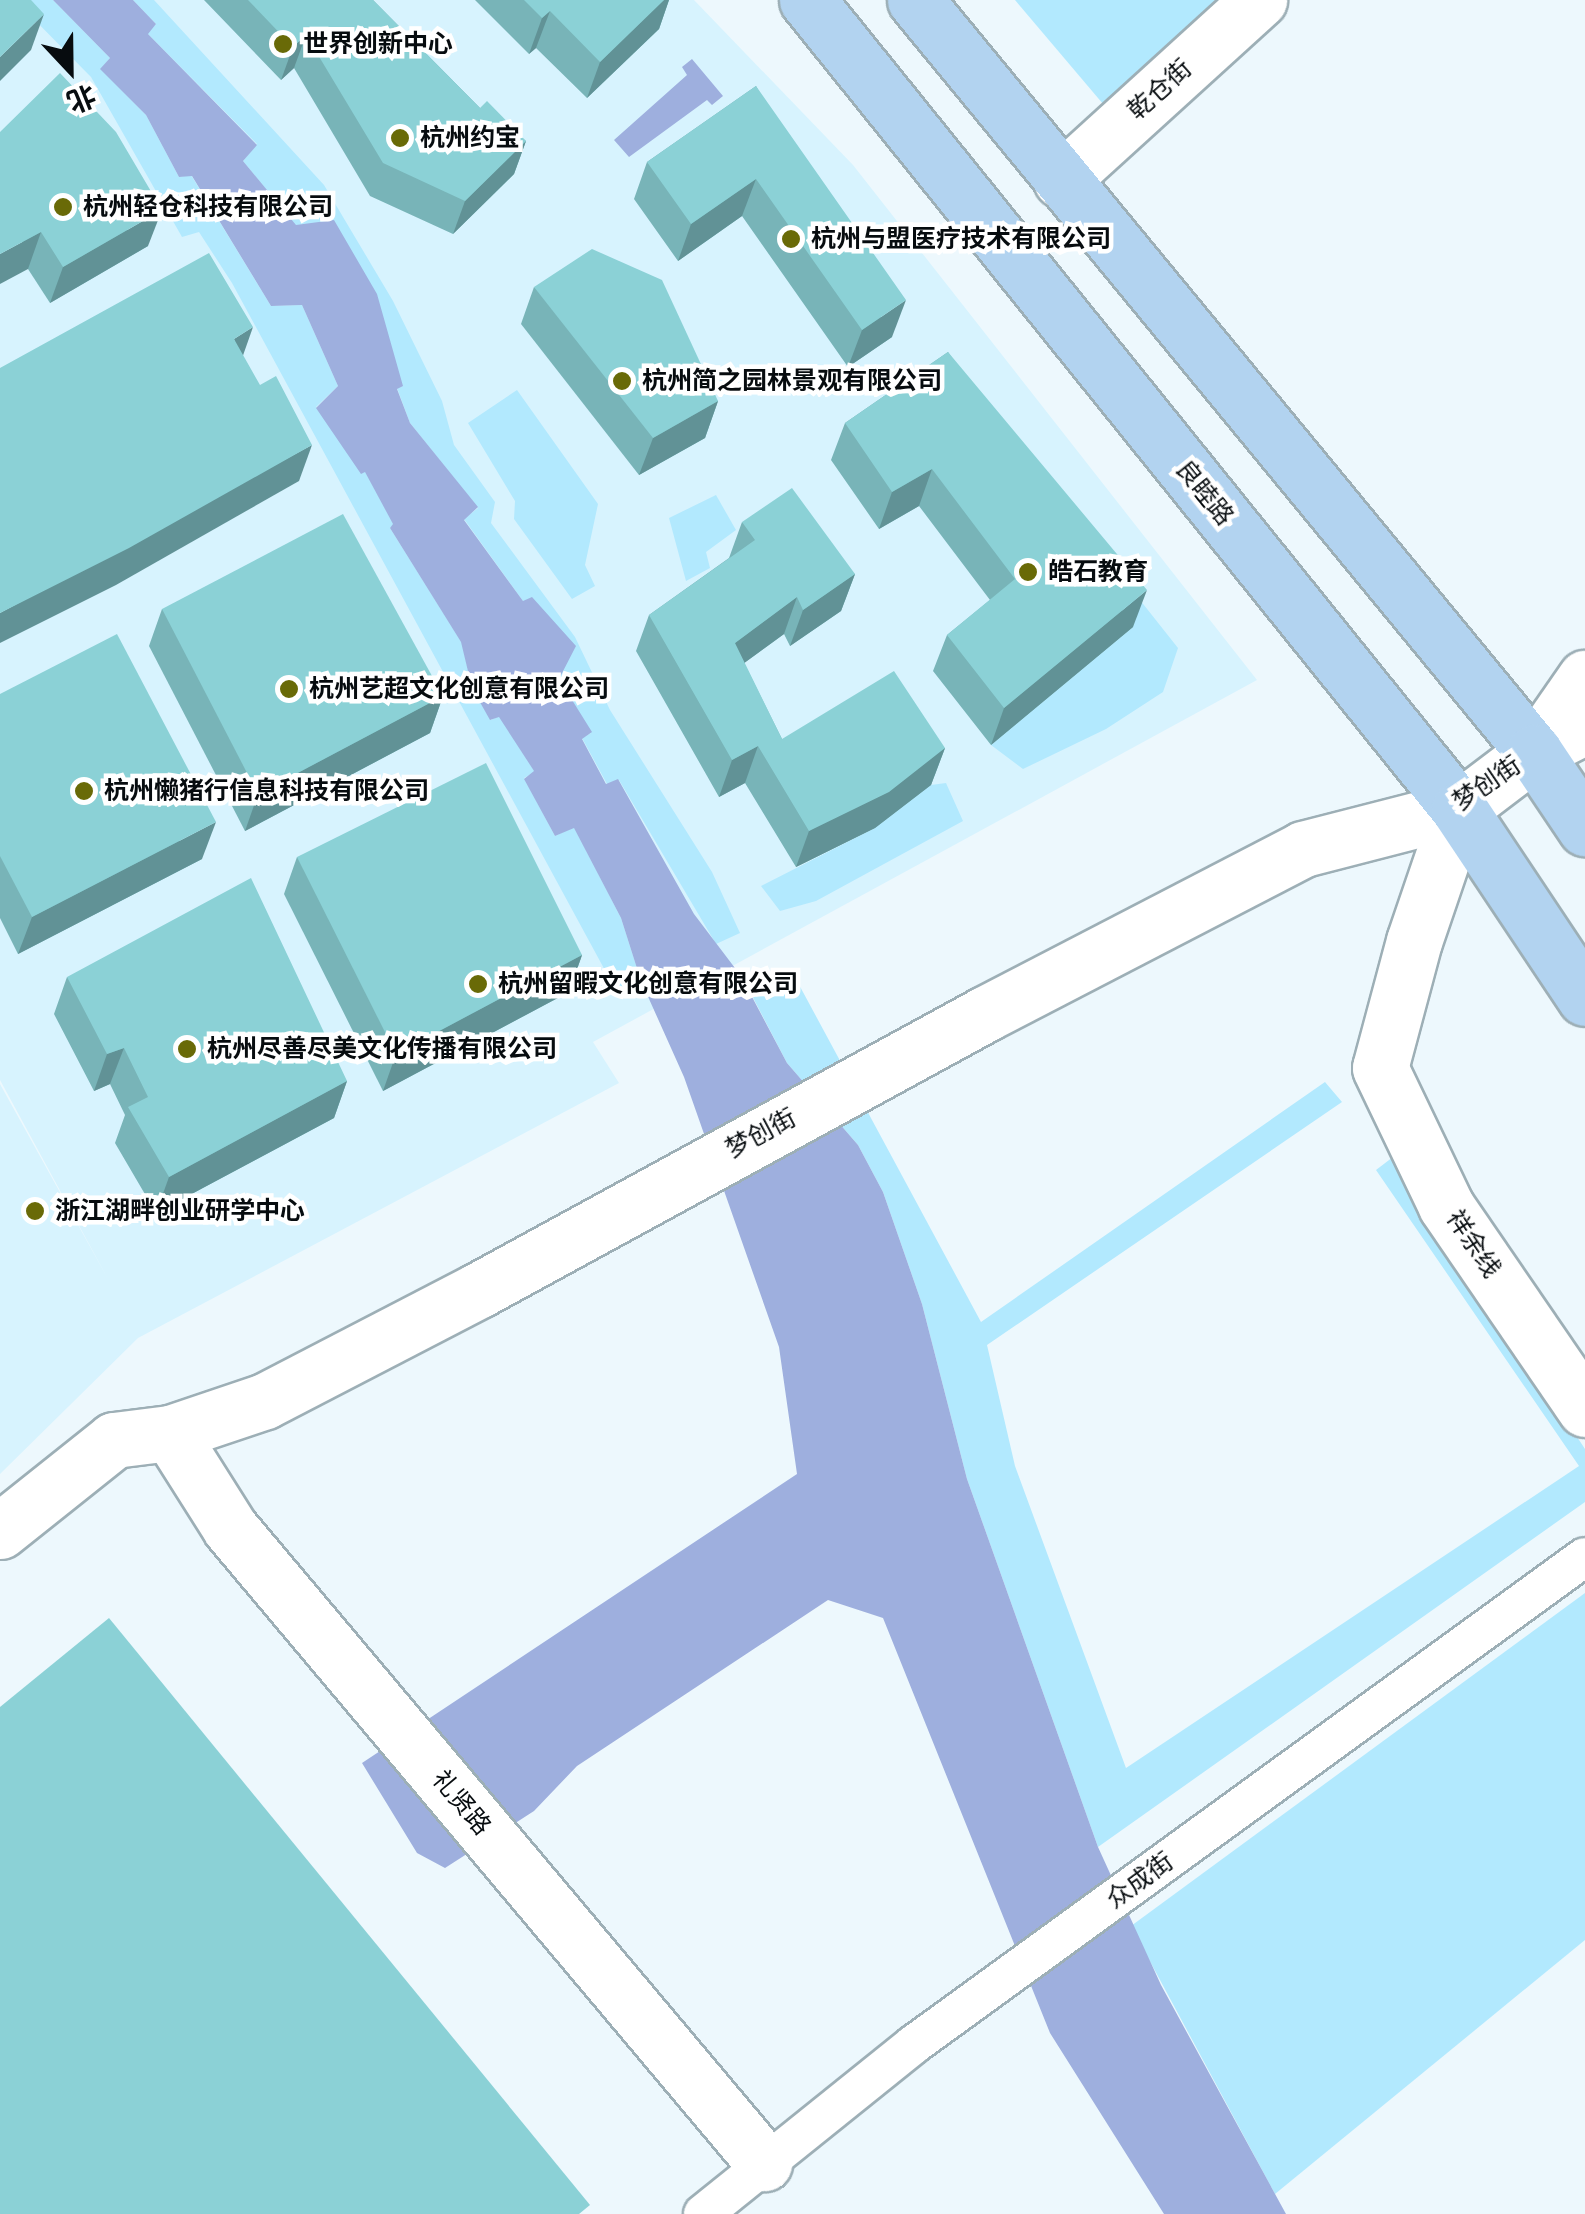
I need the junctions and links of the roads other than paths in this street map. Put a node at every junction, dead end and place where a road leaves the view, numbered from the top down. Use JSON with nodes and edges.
{"nodes":[{"id":1,"x":806,"y":0,"type":"edge"},
{"id":2,"x":915,"y":0,"type":"edge"},
{"id":3,"x":1259,"y":0,"type":"edge"},
{"id":4,"x":1061,"y":180,"type":"junction"},
{"id":5,"x":1585,"y":678,"type":"edge"},
{"id":6,"x":1585,"y":726,"type":"edge"},
{"id":7,"x":1534,"y":752,"type":"junction"},
{"id":8,"x":1459,"y":808,"type":"junction"},
{"id":9,"x":1585,"y":828,"type":"edge"},
{"id":10,"x":1585,"y":998,"type":"edge"},
{"id":11,"x":1585,"y":1409,"type":"edge"},
{"id":12,"x":170,"y":1434,"type":"junction"},
{"id":13,"x":0,"y":1531,"type":"edge"},
{"id":14,"x":1585,"y":1558,"type":"edge"},
{"id":15,"x":764,"y":2163,"type":"junction"},
{"id":16,"x":703,"y":2214,"type":"edge"}],
"edges":[{"from":1,"to":8,"type":"main road","name":"良睦路"},
{"from":2,"to":4,"type":"main road"},
{"from":3,"to":4,"type":"street","name":"乾仓街"},
{"from":4,"to":7,"type":"main road"},
{"from":5,"to":7,"type":"street"},
{"from":6,"to":7,"type":"street"},
{"from":7,"to":8,"type":"street","name":"梦创街"},
{"from":7,"to":9,"type":"main road"},
{"from":8,"to":10,"type":"main road","name":"良睦路"},
{"from":8,"to":11,"type":"street","name":"祥余线"},
{"from":8,"to":12,"type":"street","name":"梦创街"},
{"from":12,"to":13,"type":"street","name":"梦创街"},
{"from":12,"to":15,"type":"street","name":"礼贤路"},
{"from":14,"to":15,"type":"street","name":"众成街"},
{"from":15,"to":16,"type":"street","name":"众成街"}]}
